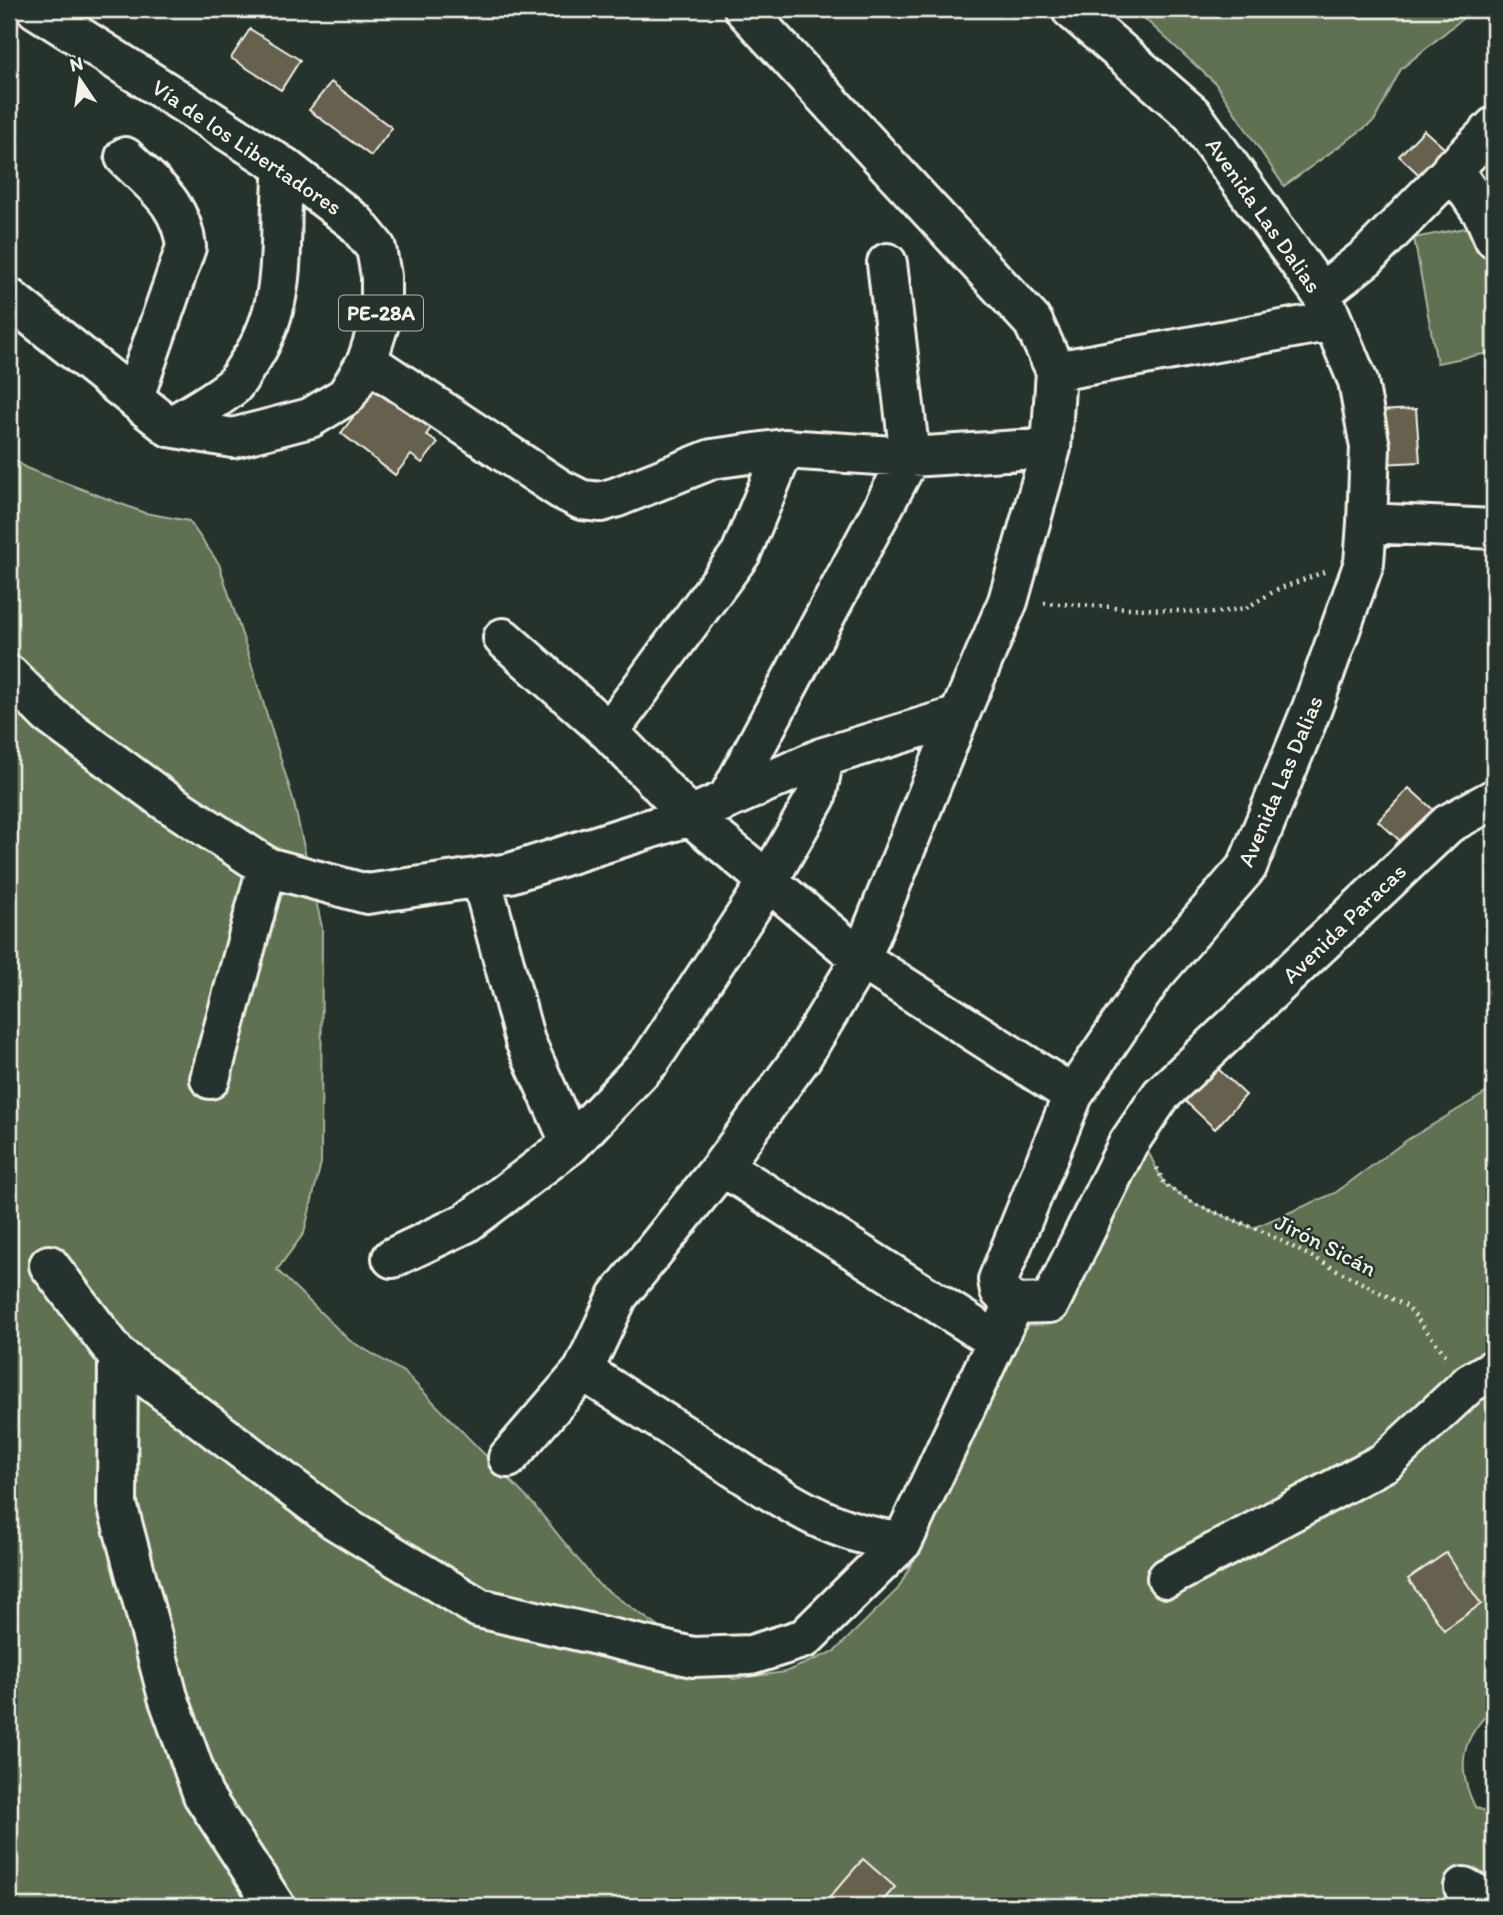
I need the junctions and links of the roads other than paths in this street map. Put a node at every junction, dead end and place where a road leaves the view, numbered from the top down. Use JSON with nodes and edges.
{"nodes":[{"id":1,"x":36,"y":9,"type":"edge"},
{"id":2,"x":744,"y":9,"type":"edge"},
{"id":3,"x":1071,"y":9,"type":"edge"},
{"id":4,"x":1494,"y":127,"type":"edge"},
{"id":5,"x":125,"y":157,"type":"dead end"},
{"id":6,"x":284,"y":167,"type":"junction"},
{"id":7,"x":1451,"y":168,"type":"junction"},
{"id":8,"x":1494,"y":238,"type":"edge"},
{"id":9,"x":887,"y":263,"type":"dead end"},
{"id":10,"x":9,"y":298,"type":"edge"},
{"id":11,"x":1327,"y":307,"type":"junction"},
{"id":12,"x":367,"y":361,"type":"junction"},
{"id":13,"x":1056,"y":371,"type":"junction"},
{"id":14,"x":134,"y":397,"type":"junction"},
{"id":15,"x":170,"y":427,"type":"junction"},
{"id":16,"x":1051,"y":448,"type":"junction"},
{"id":17,"x":784,"y":449,"type":"junction"},
{"id":18,"x":910,"y":457,"type":"junction"},
{"id":19,"x":1367,"y":523,"type":"junction"},
{"id":20,"x":1494,"y":529,"type":"edge"},
{"id":21,"x":503,"y":638,"type":"dead end"},
{"id":22,"x":9,"y":675,"type":"edge"},
{"id":23,"x":960,"y":716,"type":"junction"},
{"id":24,"x":609,"y":732,"type":"junction"},
{"id":25,"x":824,"y":757,"type":"junction"},
{"id":26,"x":728,"y":798,"type":"junction"},
{"id":27,"x":1494,"y":799,"type":"edge"},
{"id":28,"x":690,"y":816,"type":"junction"},
{"id":29,"x":267,"y":867,"type":"junction"},
{"id":30,"x":481,"y":877,"type":"junction"},
{"id":31,"x":768,"y":883,"type":"junction"},
{"id":32,"x":861,"y":959,"type":"junction"},
{"id":33,"x":210,"y":1079,"type":"dead end"},
{"id":34,"x":1073,"y":1096,"type":"junction"},
{"id":35,"x":571,"y":1144,"type":"junction"},
{"id":36,"x":722,"y":1166,"type":"junction"},
{"id":37,"x":392,"y":1258,"type":"dead end"},
{"id":38,"x":49,"y":1265,"type":"dead end"},
{"id":39,"x":1014,"y":1304,"type":"junction"},
{"id":40,"x":995,"y":1339,"type":"junction"},
{"id":41,"x":118,"y":1356,"type":"junction"},
{"id":42,"x":583,"y":1371,"type":"junction"},
{"id":43,"x":1482,"y":1376,"type":"edge"},
{"id":44,"x":508,"y":1458,"type":"dead end"},
{"id":45,"x":903,"y":1541,"type":"junction"},
{"id":46,"x":1167,"y":1578,"type":"dead end"},
{"id":47,"x":275,"y":1906,"type":"edge"}],
"edges":[{"from":1,"to":6,"type":"main road","name":"Vía de los Libertadores","number":"PE-28A"},
{"from":2,"to":13,"type":"main road"},
{"from":3,"to":11,"type":"main road","name":"Avenida Las Dalias"},
{"from":4,"to":7,"type":"main road"},
{"from":5,"to":14,"type":"main road"},
{"from":6,"to":12,"type":"main road","name":"Vía de los Libertadores","number":"PE-28A"},
{"from":6,"to":15,"type":"main road"},
{"from":7,"to":8,"type":"main road"},
{"from":7,"to":11,"type":"main road"},
{"from":9,"to":18,"type":"main road"},
{"from":10,"to":14,"type":"main road","name":"Vía de los Libertadores","number":"PE-28A"},
{"from":11,"to":13,"type":"main road"},
{"from":11,"to":19,"type":"main road","name":"Avenida Las Dalias"},
{"from":12,"to":15,"type":"main road","name":"Vía de los Libertadores","number":"PE-28A"},
{"from":12,"to":17,"type":"main road"},
{"from":13,"to":16,"type":"main road"},
{"from":14,"to":15,"type":"main road","name":"Vía de los Libertadores","number":"PE-28A"},
{"from":16,"to":18,"type":"main road"},
{"from":16,"to":23,"type":"main road"},
{"from":17,"to":18,"type":"main road"},
{"from":17,"to":24,"type":"main road"},
{"from":18,"to":26,"type":"main road"},
{"from":19,"to":20,"type":"main road"},
{"from":19,"to":34,"type":"main road","name":"Avenida Las Dalias"},
{"from":21,"to":24,"type":"main road"},
{"from":22,"to":29,"type":"main road"},
{"from":23,"to":25,"type":"main road"},
{"from":23,"to":32,"type":"main road"},
{"from":24,"to":28,"type":"main road"},
{"from":25,"to":26,"type":"main road"},
{"from":25,"to":31,"type":"main road"},
{"from":26,"to":28,"type":"main road"},
{"from":27,"to":39,"type":"main road","name":"Avenida Paracas"},
{"from":28,"to":30,"type":"main road"},
{"from":28,"to":31,"type":"main road"},
{"from":29,"to":30,"type":"main road"},
{"from":29,"to":33,"type":"main road"},
{"from":30,"to":35,"type":"main road"},
{"from":31,"to":32,"type":"main road"},
{"from":31,"to":35,"type":"main road"},
{"from":32,"to":34,"type":"main road"},
{"from":32,"to":36,"type":"main road"},
{"from":34,"to":39,"type":"main road","name":"Avenida Las Dalias"},
{"from":35,"to":37,"type":"main road"},
{"from":36,"to":40,"type":"main road"},
{"from":36,"to":42,"type":"main road"},
{"from":38,"to":41,"type":"main road"},
{"from":39,"to":40,"type":"main road"},
{"from":40,"to":45,"type":"main road"},
{"from":41,"to":45,"type":"main road"},
{"from":41,"to":47,"type":"main road"},
{"from":42,"to":44,"type":"main road"},
{"from":42,"to":45,"type":"main road"},
{"from":43,"to":46,"type":"main road"}]}
